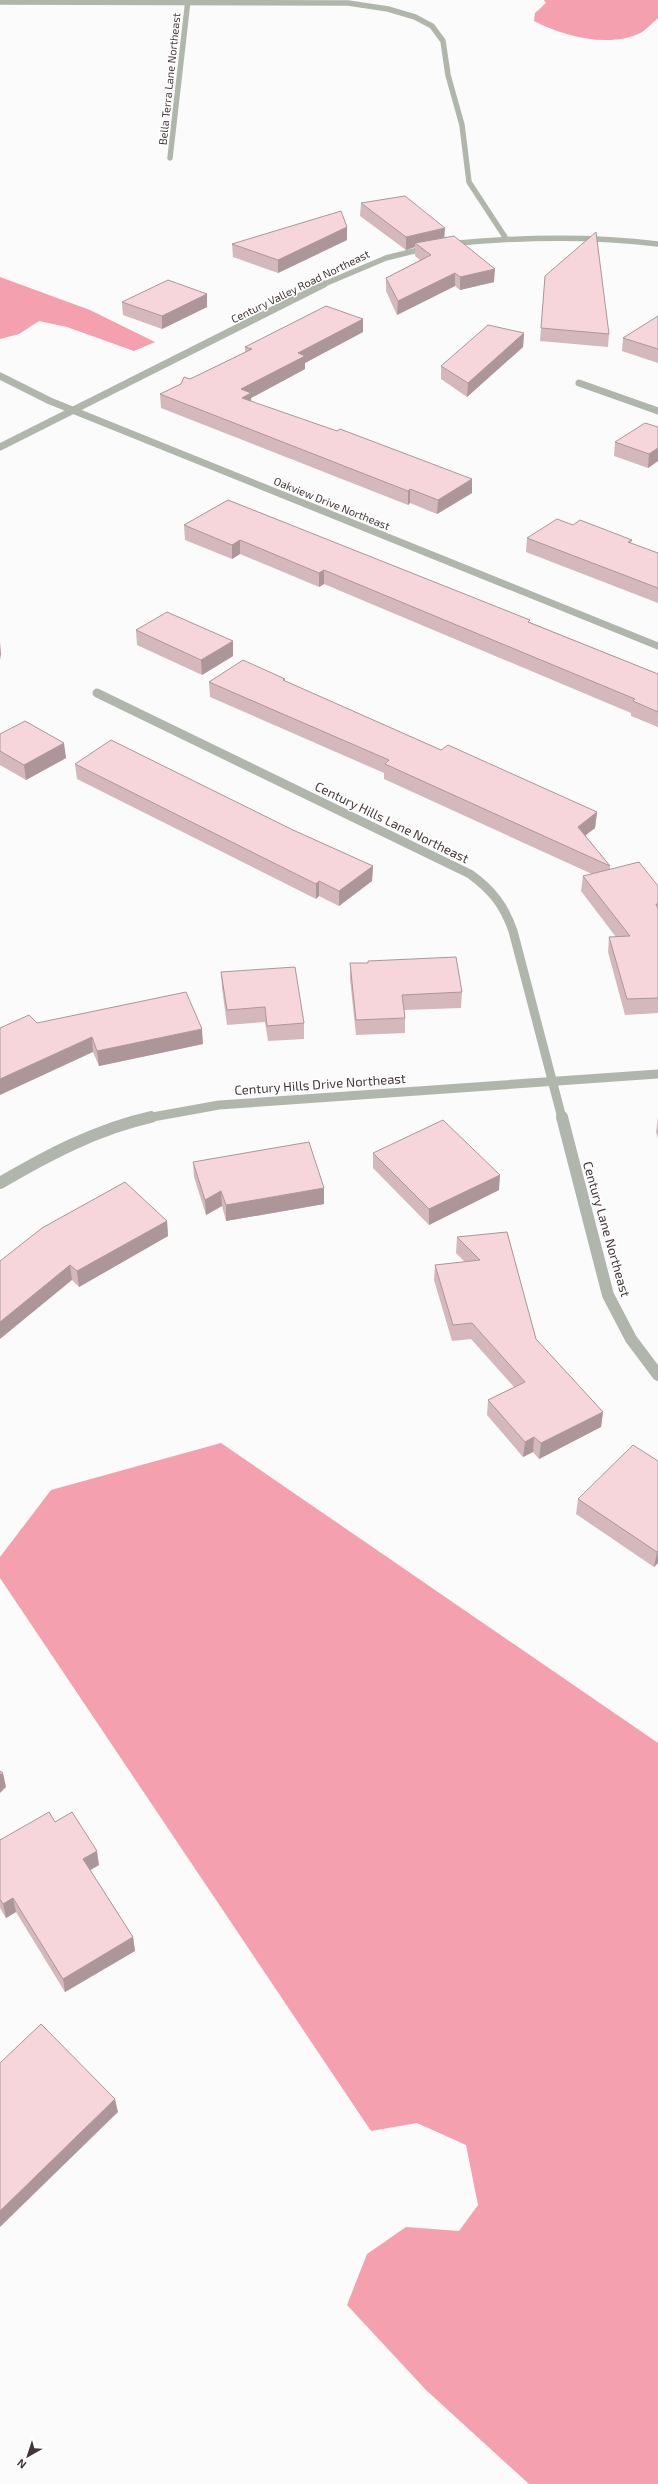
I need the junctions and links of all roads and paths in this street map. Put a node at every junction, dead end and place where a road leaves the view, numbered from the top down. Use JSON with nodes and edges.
{"nodes":[{"id":1,"x":188,"y":1,"type":"edge"},
{"id":2,"x":0,"y":2,"type":"edge"},
{"id":3,"x":170,"y":158,"type":"dead end"},
{"id":4,"x":505,"y":237,"type":"junction"},
{"id":5,"x":658,"y":244,"type":"edge"},
{"id":6,"x":0,"y":376,"type":"edge"},
{"id":7,"x":578,"y":383,"type":"dead end"},
{"id":8,"x":73,"y":410,"type":"junction"},
{"id":9,"x":658,"y":411,"type":"edge"},
{"id":10,"x":0,"y":447,"type":"edge"},
{"id":11,"x":658,"y":646,"type":"edge"},
{"id":12,"x":97,"y":693,"type":"dead end"},
{"id":13,"x":658,"y":1074,"type":"edge"},
{"id":14,"x":552,"y":1081,"type":"junction"},
{"id":15,"x":0,"y":1183,"type":"edge"},
{"id":16,"x":658,"y":1375,"type":"edge"}],
"edges":[{"from":1,"to":2,"type":"street"},
{"from":1,"to":3,"type":"street","name":"Bella Terra Lane Northeast"},
{"from":1,"to":4,"type":"street"},
{"from":4,"to":5,"type":"street","name":"Century Valley Road Northeast"},
{"from":4,"to":8,"type":"street","name":"Century Valley Road Northeast"},
{"from":6,"to":8,"type":"street","name":"Oakview Drive Northeast"},
{"from":7,"to":9,"type":"street"},
{"from":8,"to":10,"type":"street","name":"Century Valley Road Northeast"},
{"from":8,"to":11,"type":"street","name":"Oakview Drive Northeast"},
{"from":12,"to":14,"type":"street","name":"Century Hills Lane Northeast"},
{"from":13,"to":14,"type":"street","name":"Century Hills Drive Northeast"},
{"from":14,"to":15,"type":"street","name":"Century Hills Drive Northeast"},
{"from":14,"to":16,"type":"street","name":"Century Lane Northeast"}]}
